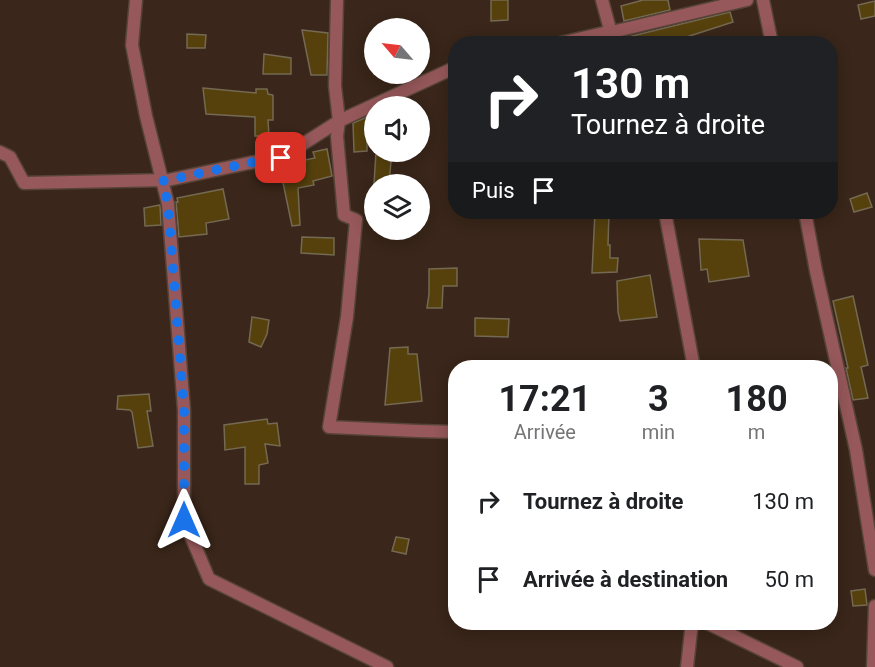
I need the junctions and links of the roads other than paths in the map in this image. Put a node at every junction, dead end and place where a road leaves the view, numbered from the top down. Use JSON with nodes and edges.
{"nodes":[{"id":1,"x":136,"y":0,"type":"edge"},
{"id":2,"x":337,"y":0,"type":"edge"},
{"id":3,"x":602,"y":0,"type":"edge"},
{"id":4,"x":747,"y":0,"type":"edge"},
{"id":5,"x":763,"y":0,"type":"edge"},
{"id":6,"x":709,"y":4,"type":"edge"},
{"id":7,"x":591,"y":36,"type":"edge"},
{"id":8,"x":611,"y":36,"type":"edge"},
{"id":9,"x":612,"y":36,"type":"edge"},
{"id":10,"x":619,"y":36,"type":"edge"},
{"id":11,"x":770,"y":36,"type":"edge"},
{"id":12,"x":448,"y":71,"type":"edge"},
{"id":13,"x":339,"y":122,"type":"junction"},
{"id":14,"x":0,"y":152,"type":"edge"},
{"id":15,"x":162,"y":181,"type":"junction"},
{"id":16,"x":666,"y":219,"type":"edge"},
{"id":17,"x":806,"y":219,"type":"edge"},
{"id":18,"x":693,"y":360,"type":"edge"},
{"id":19,"x":837,"y":360,"type":"edge"},
{"id":20,"x":838,"y":366,"type":"edge"},
{"id":21,"x":448,"y":432,"type":"edge"},
{"id":22,"x":875,"y":570,"type":"edge"},
{"id":23,"x":875,"y":606,"type":"edge"},
{"id":24,"x":691,"y":630,"type":"edge"},
{"id":25,"x":721,"y":630,"type":"edge"},
{"id":26,"x":387,"y":667,"type":"edge"},
{"id":27,"x":687,"y":667,"type":"edge"},
{"id":28,"x":797,"y":667,"type":"edge"},
{"id":29,"x":873,"y":667,"type":"edge"}],
"edges":[{"from":1,"to":15,"type":"street"},
{"from":2,"to":13,"type":"street"},
{"from":3,"to":9,"type":"street"},
{"from":4,"to":6,"type":"street"},
{"from":5,"to":11,"type":"street"},
{"from":6,"to":10,"type":"street"},
{"from":7,"to":8,"type":"street"},
{"from":12,"to":13,"type":"street"},
{"from":13,"to":15,"type":"street"},
{"from":13,"to":21,"type":"street"},
{"from":14,"to":15,"type":"street"},
{"from":15,"to":26,"type":"street"},
{"from":16,"to":18,"type":"street"},
{"from":17,"to":19,"type":"street"},
{"from":20,"to":22,"type":"street"},
{"from":23,"to":29,"type":"street"},
{"from":24,"to":27,"type":"street"},
{"from":25,"to":28,"type":"street"}]}
